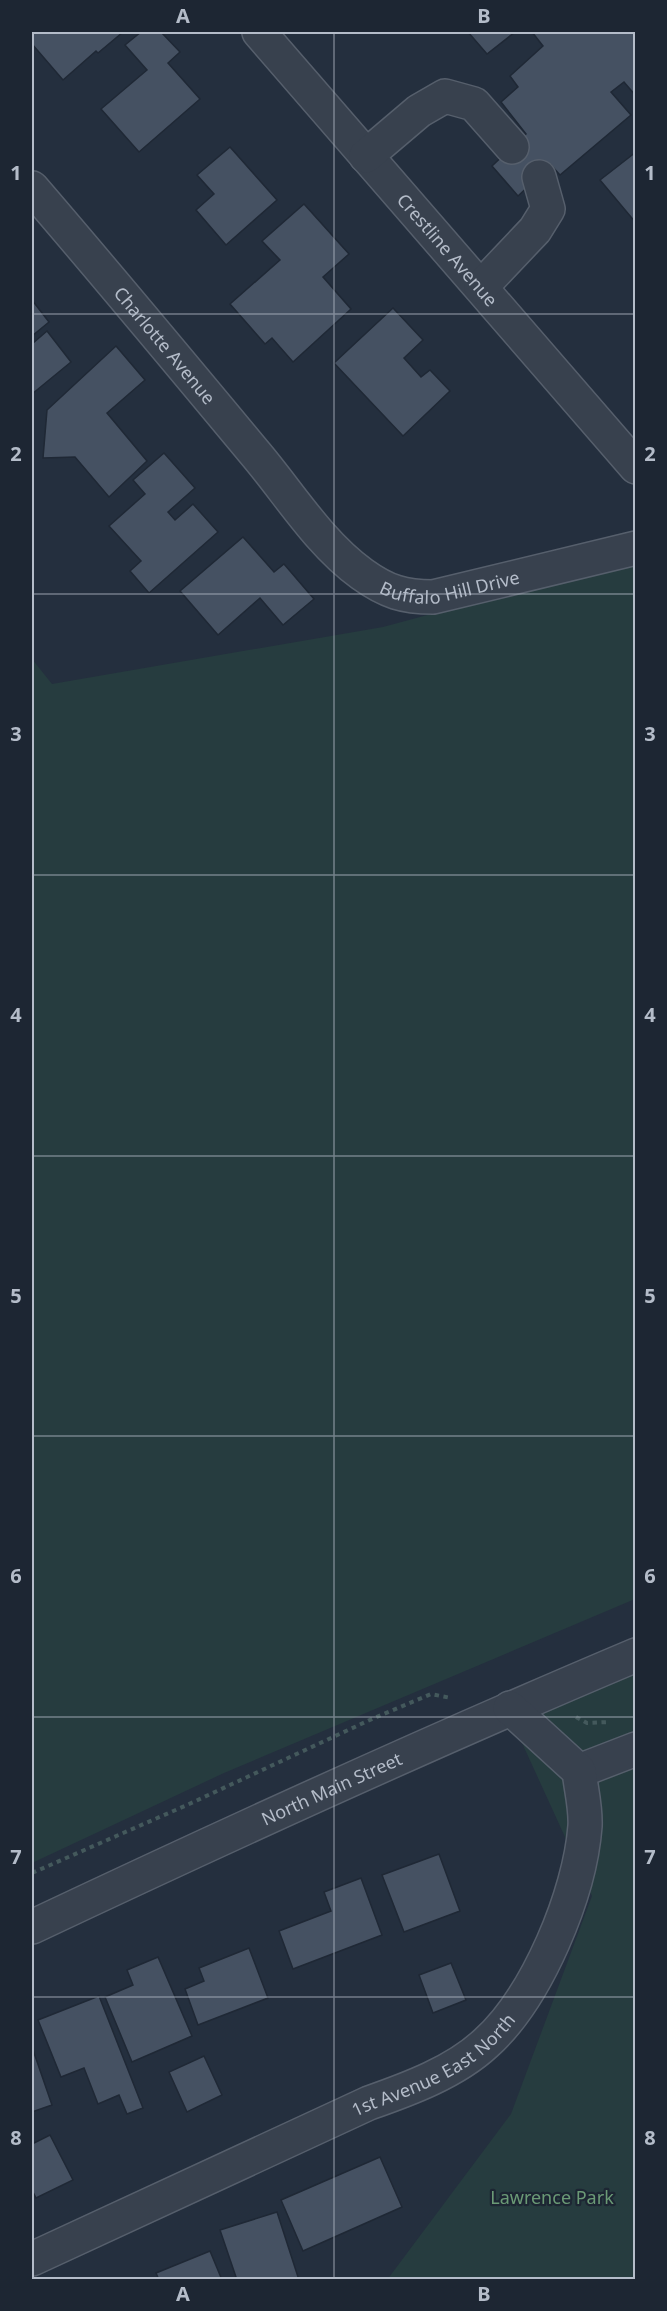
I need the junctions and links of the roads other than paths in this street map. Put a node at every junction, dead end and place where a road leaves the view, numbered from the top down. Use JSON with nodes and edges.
{"nodes":[{"id":1,"x":259,"y":32,"type":"edge"},
{"id":2,"x":512,"y":147,"type":"dead end"},
{"id":3,"x":366,"y":156,"type":"junction"},
{"id":4,"x":539,"y":177,"type":"dead end"},
{"id":5,"x":32,"y":188,"type":"edge"},
{"id":6,"x":480,"y":287,"type":"junction"},
{"id":7,"x":636,"y":467,"type":"edge"},
{"id":8,"x":295,"y":503,"type":"joint"},
{"id":9,"x":636,"y":548,"type":"edge"},
{"id":10,"x":636,"y":1655,"type":"edge"},
{"id":11,"x":510,"y":1708,"type":"junction"},
{"id":12,"x":636,"y":1749,"type":"edge"},
{"id":13,"x":579,"y":1771,"type":"junction"},
{"id":14,"x":32,"y":1927,"type":"edge"},
{"id":15,"x":32,"y":2259,"type":"edge"}],
"edges":[{"from":1,"to":3,"type":"street","name":"Crestline Avenue"},
{"from":2,"to":3,"type":"street"},
{"from":3,"to":6,"type":"street","name":"Crestline Avenue"},
{"from":4,"to":6,"type":"street"},
{"from":5,"to":8,"type":"street","name":"Charlotte Avenue"},
{"from":6,"to":7,"type":"street","name":"Crestline Avenue"},
{"from":8,"to":9,"type":"street","name":"Buffalo Hill Drive"},
{"from":10,"to":11,"type":"street","name":"North Main Street"},
{"from":11,"to":13,"type":"street"},
{"from":11,"to":14,"type":"street","name":"North Main Street"},
{"from":12,"to":13,"type":"street"},
{"from":13,"to":15,"type":"street","name":"1st Avenue East North"}]}
